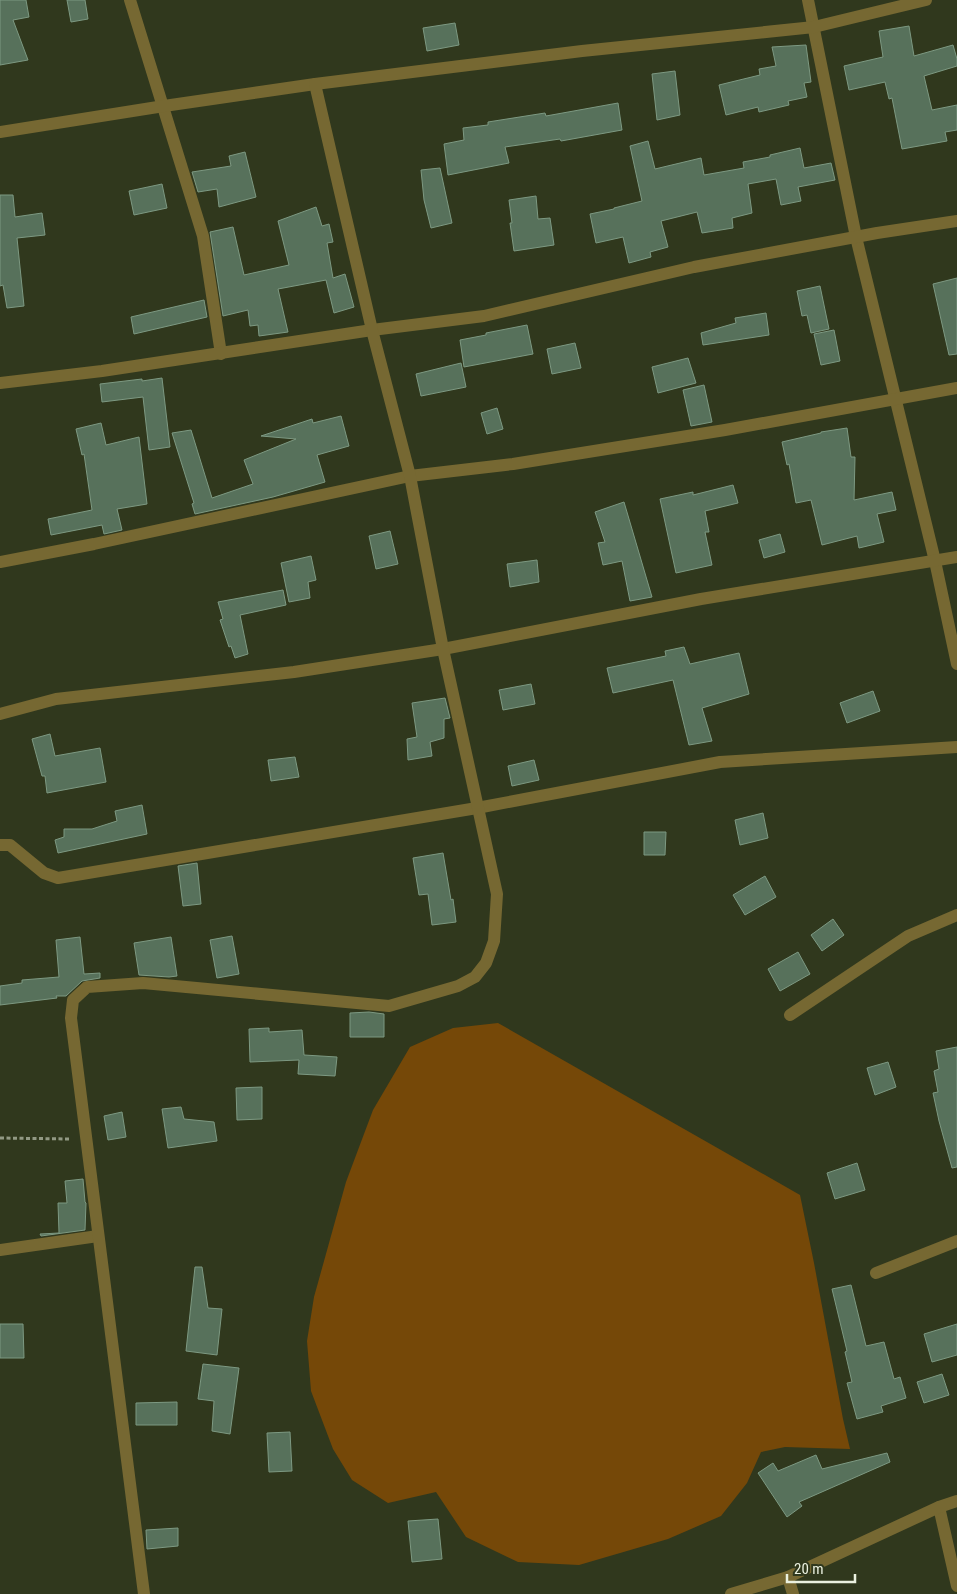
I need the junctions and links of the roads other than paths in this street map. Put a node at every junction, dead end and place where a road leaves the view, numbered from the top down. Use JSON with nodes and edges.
{"nodes":[{"id":1,"x":130,"y":0,"type":"edge"},
{"id":2,"x":808,"y":0,"type":"edge"},
{"id":3,"x":926,"y":0,"type":"edge"},
{"id":4,"x":814,"y":27,"type":"junction"},
{"id":5,"x":315,"y":84,"type":"junction"},
{"id":6,"x":164,"y":106,"type":"junction"},
{"id":7,"x":0,"y":132,"type":"edge"},
{"id":8,"x":957,"y":222,"type":"edge"},
{"id":9,"x":856,"y":237,"type":"junction"},
{"id":10,"x":372,"y":330,"type":"junction"},
{"id":11,"x":221,"y":354,"type":"junction"},
{"id":12,"x":0,"y":383,"type":"edge"},
{"id":13,"x":957,"y":388,"type":"edge"},
{"id":14,"x":897,"y":400,"type":"junction"},
{"id":15,"x":410,"y":476,"type":"junction"},
{"id":16,"x":957,"y":557,"type":"edge"},
{"id":17,"x":935,"y":561,"type":"junction"},
{"id":18,"x":0,"y":562,"type":"edge"},
{"id":19,"x":442,"y":650,"type":"junction"},
{"id":20,"x":957,"y":664,"type":"edge"},
{"id":21,"x":0,"y":714,"type":"edge"},
{"id":22,"x":957,"y":747,"type":"edge"},
{"id":23,"x":477,"y":808,"type":"junction"},
{"id":24,"x":0,"y":845,"type":"edge"},
{"id":25,"x":957,"y":915,"type":"edge"},
{"id":26,"x":790,"y":1015,"type":"dead end"},
{"id":27,"x":98,"y":1236,"type":"junction"},
{"id":28,"x":957,"y":1241,"type":"edge"},
{"id":29,"x":0,"y":1250,"type":"edge"},
{"id":30,"x":876,"y":1273,"type":"dead end"},
{"id":31,"x":957,"y":1501,"type":"edge"},
{"id":32,"x":939,"y":1507,"type":"junction"},
{"id":33,"x":788,"y":1577,"type":"junction"},
{"id":34,"x":957,"y":1586,"type":"edge"},
{"id":35,"x":144,"y":1594,"type":"edge"},
{"id":36,"x":731,"y":1594,"type":"edge"},
{"id":37,"x":792,"y":1594,"type":"edge"}],
"edges":[{"from":1,"to":6,"type":"street"},
{"from":2,"to":4,"type":"street"},
{"from":3,"to":4,"type":"street"},
{"from":4,"to":5,"type":"street"},
{"from":4,"to":9,"type":"street"},
{"from":5,"to":6,"type":"street"},
{"from":5,"to":10,"type":"street"},
{"from":6,"to":7,"type":"street"},
{"from":6,"to":11,"type":"street"},
{"from":8,"to":9,"type":"street"},
{"from":9,"to":10,"type":"street"},
{"from":9,"to":14,"type":"street"},
{"from":10,"to":11,"type":"street"},
{"from":10,"to":15,"type":"street"},
{"from":11,"to":12,"type":"street"},
{"from":13,"to":14,"type":"street"},
{"from":14,"to":15,"type":"street"},
{"from":14,"to":17,"type":"street"},
{"from":15,"to":18,"type":"street"},
{"from":15,"to":19,"type":"street"},
{"from":16,"to":17,"type":"street"},
{"from":17,"to":19,"type":"street"},
{"from":17,"to":20,"type":"street"},
{"from":19,"to":21,"type":"street"},
{"from":19,"to":23,"type":"street"},
{"from":22,"to":23,"type":"street"},
{"from":23,"to":24,"type":"street"},
{"from":23,"to":27,"type":"street"},
{"from":25,"to":26,"type":"street"},
{"from":27,"to":29,"type":"street"},
{"from":27,"to":35,"type":"street"},
{"from":28,"to":30,"type":"street"},
{"from":31,"to":32,"type":"street"},
{"from":32,"to":33,"type":"street"},
{"from":32,"to":34,"type":"street"},
{"from":33,"to":36,"type":"street"},
{"from":33,"to":37,"type":"street"}]}
